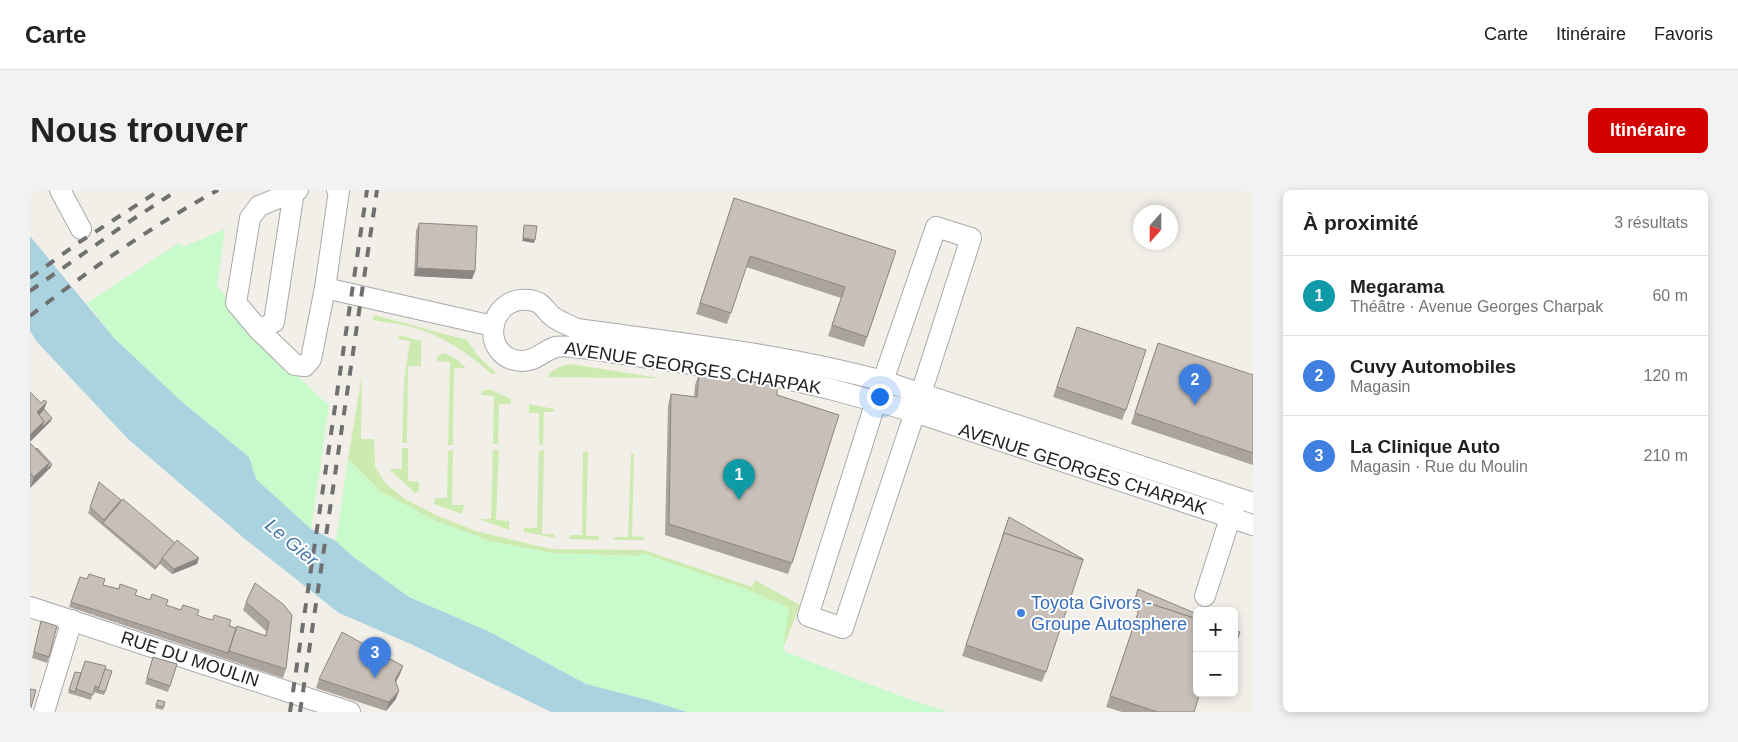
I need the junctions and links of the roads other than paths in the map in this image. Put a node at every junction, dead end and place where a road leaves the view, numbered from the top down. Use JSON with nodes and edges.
{"nodes":[{"id":1,"x":60,"y":190,"type":"edge"},
{"id":2,"x":337,"y":190,"type":"edge"},
{"id":3,"x":296,"y":191,"type":"edge"},
{"id":4,"x":81,"y":229,"type":"dead end"},
{"id":5,"x":325,"y":288,"type":"junction"},
{"id":6,"x":493,"y":326,"type":"junction"},
{"id":7,"x":259,"y":330,"type":"junction"},
{"id":8,"x":800,"y":372,"type":"junction"},
{"id":9,"x":883,"y":381,"type":"junction"},
{"id":10,"x":876,"y":401,"type":"junction"},
{"id":11,"x":918,"y":403,"type":"junction"},
{"id":12,"x":1245,"y":500,"type":"edge"},
{"id":13,"x":1230,"y":518,"type":"junction"},
{"id":14,"x":1253,"y":525,"type":"edge"},
{"id":15,"x":1205,"y":596,"type":"dead end"},
{"id":16,"x":30,"y":606,"type":"edge"},
{"id":17,"x":72,"y":620,"type":"junction"},
{"id":18,"x":44,"y":712,"type":"edge"},
{"id":19,"x":350,"y":712,"type":"edge"}],
"edges":[{"from":1,"to":4,"type":"street"},
{"from":2,"to":5,"type":"street"},
{"from":3,"to":7,"type":"street"},
{"from":3,"to":7,"type":"street"},
{"from":5,"to":6,"type":"street"},
{"from":5,"to":7,"type":"street"},
{"from":6,"to":8,"type":"street","name":"AVENUE GEORGES CHARPAK"},
{"from":6,"to":8,"type":"street","name":"AVENUE GEORGES CHARPAK"},
{"from":8,"to":9,"type":"street","name":"AVENUE GEORGES CHARPAK"},
{"from":8,"to":10,"type":"street","name":"AVENUE GEORGES CHARPAK"},
{"from":9,"to":10,"type":"street"},
{"from":9,"to":11,"type":"street","name":"AVENUE GEORGES CHARPAK"},
{"from":9,"to":11,"type":"street"},
{"from":10,"to":11,"type":"street","name":"AVENUE GEORGES CHARPAK"},
{"from":10,"to":11,"type":"street"},
{"from":11,"to":12,"type":"street","name":"AVENUE GEORGES CHARPAK"},
{"from":11,"to":13,"type":"street","name":"AVENUE GEORGES CHARPAK"},
{"from":12,"to":13,"type":"street"},
{"from":13,"to":14,"type":"street","name":"AVENUE GEORGES CHARPAK"},
{"from":13,"to":15,"type":"street"},
{"from":16,"to":17,"type":"street","name":"RUE DU MOULIN"},
{"from":17,"to":18,"type":"street"},
{"from":17,"to":19,"type":"street","name":"RUE DU MOULIN"}]}
